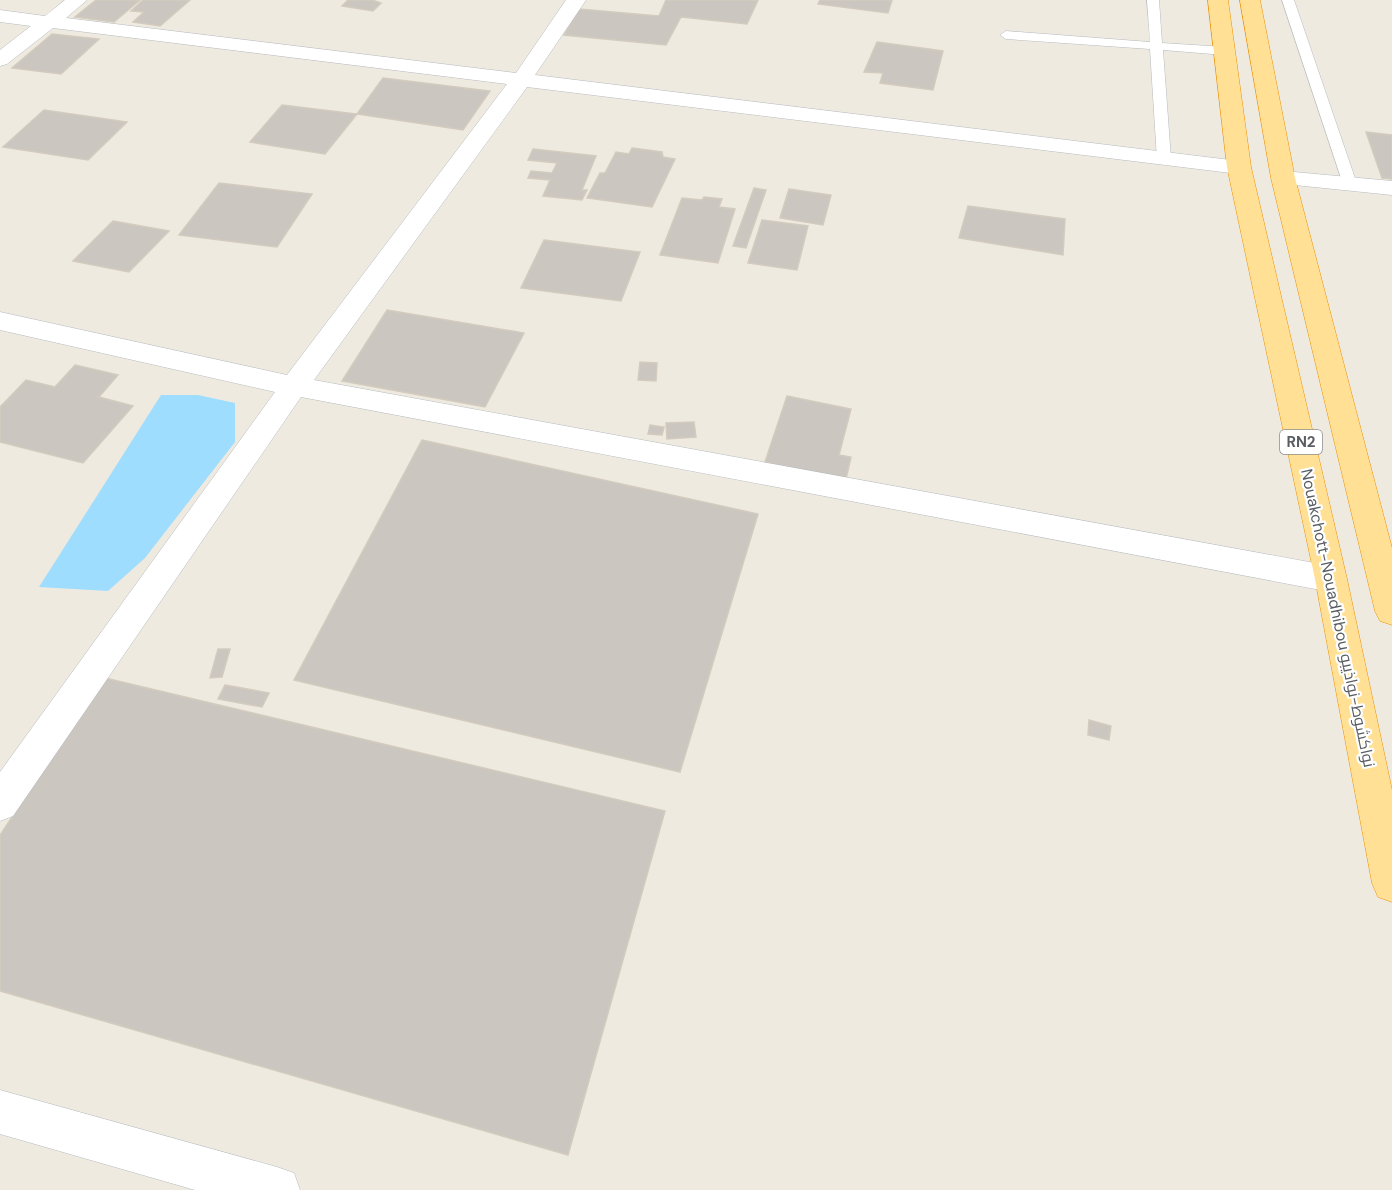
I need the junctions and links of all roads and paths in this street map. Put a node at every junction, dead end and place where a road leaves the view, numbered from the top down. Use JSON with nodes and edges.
{"nodes":[{"id":1,"x":77,"y":0,"type":"edge"},
{"id":2,"x":576,"y":0,"type":"edge"},
{"id":3,"x":1153,"y":0,"type":"edge"},
{"id":4,"x":1218,"y":0,"type":"edge"},
{"id":5,"x":1250,"y":0,"type":"edge"},
{"id":6,"x":1288,"y":0,"type":"edge"},
{"id":7,"x":0,"y":16,"type":"edge"},
{"id":8,"x":50,"y":22,"type":"junction"},
{"id":9,"x":1006,"y":35,"type":"dead end"},
{"id":10,"x":1157,"y":46,"type":"junction"},
{"id":11,"x":1225,"y":51,"type":"junction"},
{"id":12,"x":0,"y":60,"type":"edge"},
{"id":13,"x":521,"y":80,"type":"junction"},
{"id":14,"x":1164,"y":159,"type":"junction"},
{"id":15,"x":1239,"y":168,"type":"junction"},
{"id":16,"x":1283,"y":178,"type":"junction"},
{"id":17,"x":1350,"y":184,"type":"junction"},
{"id":18,"x":1392,"y":188,"type":"edge"},
{"id":19,"x":0,"y":321,"type":"edge"},
{"id":20,"x":294,"y":386,"type":"junction"},
{"id":21,"x":1331,"y":579,"type":"junction"},
{"id":22,"x":1391,"y":600,"type":"edge"},
{"id":23,"x":0,"y":803,"type":"edge"},
{"id":24,"x":1392,"y":883,"type":"edge"},
{"id":25,"x":0,"y":1112,"type":"edge"},
{"id":26,"x":277,"y":1190,"type":"edge"}],
"edges":[{"from":1,"to":8,"type":"street"},
{"from":2,"to":13,"type":"street"},
{"from":3,"to":10,"type":"lane"},
{"from":4,"to":11,"type":"highway","name":"Nouakchott-Nouadhibou نواكشوط-نواذيبو","number":"RN2"},
{"from":5,"to":16,"type":"highway","number":"RN2"},
{"from":6,"to":17,"type":"lane"},
{"from":7,"to":8,"type":"street"},
{"from":8,"to":12,"type":"street"},
{"from":8,"to":13,"type":"street"},
{"from":9,"to":10,"type":"lane"},
{"from":10,"to":11,"type":"lane"},
{"from":10,"to":14,"type":"lane"},
{"from":11,"to":15,"type":"highway","name":"Nouakchott-Nouadhibou نواكشوط-نواذيبو","number":"RN2"},
{"from":13,"to":14,"type":"street"},
{"from":13,"to":20,"type":"street"},
{"from":14,"to":15,"type":"street"},
{"from":15,"to":21,"type":"highway","name":"Nouakchott-Nouadhibou نواكشوط-نواذيبو","number":"RN2"},
{"from":16,"to":17,"type":"street"},
{"from":16,"to":22,"type":"highway","number":"RN2"},
{"from":17,"to":18,"type":"street"},
{"from":19,"to":20,"type":"street"},
{"from":20,"to":21,"type":"street"},
{"from":20,"to":23,"type":"street"},
{"from":21,"to":24,"type":"highway","name":"Nouakchott-Nouadhibou نواكشوط-نواذيبو","number":"RN2"},
{"from":25,"to":26,"type":"street"}]}
